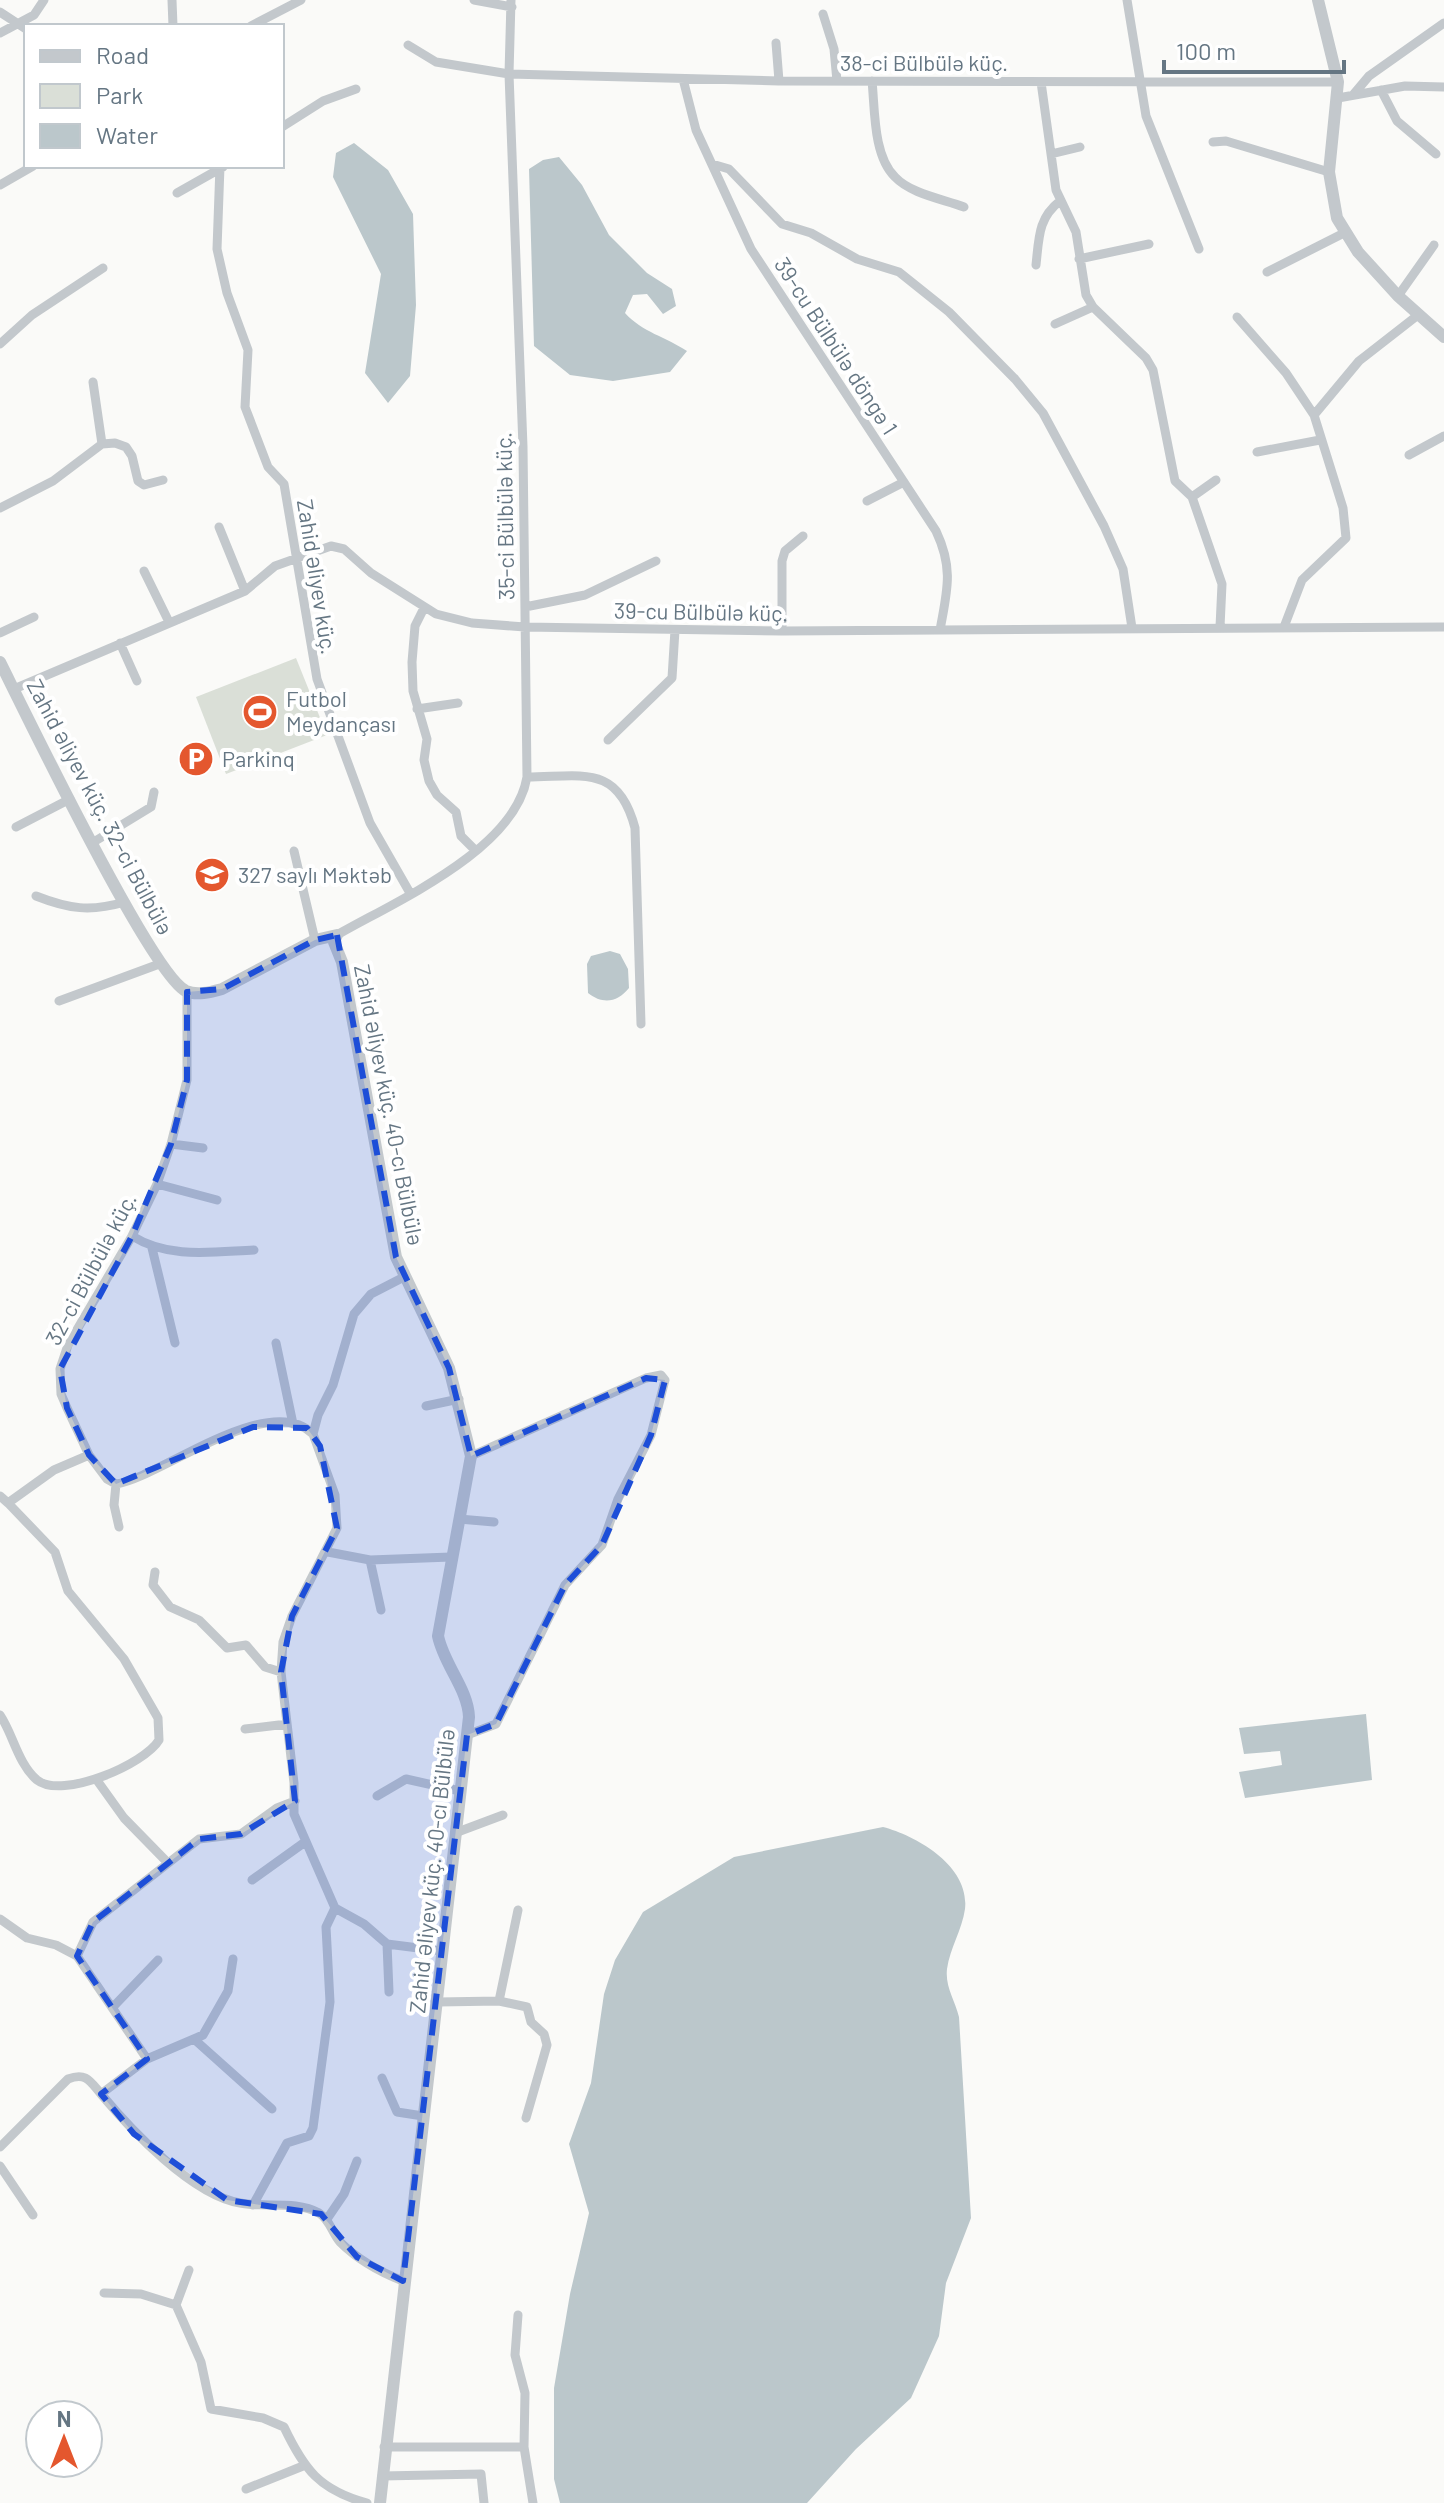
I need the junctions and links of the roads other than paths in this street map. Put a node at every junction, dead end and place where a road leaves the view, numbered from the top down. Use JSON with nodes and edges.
{"nodes":[{"id":1,"x":44,"y":0,"type":"edge"},
{"id":2,"x":172,"y":0,"type":"edge"},
{"id":3,"x":301,"y":0,"type":"edge"},
{"id":4,"x":474,"y":0,"type":"edge"},
{"id":5,"x":1127,"y":0,"type":"edge"},
{"id":6,"x":1318,"y":0,"type":"edge"},
{"id":7,"x":512,"y":3,"type":"edge"},
{"id":8,"x":0,"y":12,"type":"edge"},
{"id":9,"x":823,"y":14,"type":"dead end"},
{"id":10,"x":1444,"y":23,"type":"edge"},
{"id":11,"x":25,"y":24,"type":"edge"},
{"id":12,"x":173,"y":24,"type":"edge"},
{"id":13,"x":255,"y":24,"type":"edge"},
{"id":14,"x":22,"y":27,"type":"edge"},
{"id":15,"x":0,"y":33,"type":"edge"},
{"id":16,"x":776,"y":43,"type":"dead end"},
{"id":17,"x":408,"y":45,"type":"dead end"},
{"id":18,"x":509,"y":74,"type":"junction"},
{"id":19,"x":683,"y":79,"type":"junction"},
{"id":20,"x":779,"y":81,"type":"junction"},
{"id":21,"x":837,"y":81,"type":"junction"},
{"id":22,"x":872,"y":81,"type":"junction"},
{"id":23,"x":1041,"y":82,"type":"junction"},
{"id":24,"x":1139,"y":82,"type":"junction"},
{"id":25,"x":1338,"y":82,"type":"junction"},
{"id":26,"x":1444,"y":87,"type":"edge"},
{"id":27,"x":356,"y":89,"type":"dead end"},
{"id":28,"x":1381,"y":90,"type":"junction"},
{"id":29,"x":1353,"y":95,"type":"junction"},
{"id":30,"x":1338,"y":98,"type":"junction"},
{"id":31,"x":284,"y":126,"type":"edge"},
{"id":32,"x":1213,"y":142,"type":"dead end"},
{"id":33,"x":1080,"y":147,"type":"dead end"},
{"id":34,"x":1051,"y":154,"type":"junction"},
{"id":35,"x":1436,"y":154,"type":"dead end"},
{"id":36,"x":712,"y":164,"type":"junction"},
{"id":37,"x":30,"y":168,"type":"edge"},
{"id":38,"x":220,"y":168,"type":"edge"},
{"id":39,"x":222,"y":168,"type":"edge"},
{"id":40,"x":1329,"y":172,"type":"junction"},
{"id":41,"x":0,"y":185,"type":"edge"},
{"id":42,"x":177,"y":193,"type":"dead end"},
{"id":43,"x":1060,"y":201,"type":"junction"},
{"id":44,"x":964,"y":207,"type":"dead end"},
{"id":45,"x":1344,"y":233,"type":"junction"},
{"id":46,"x":1149,"y":244,"type":"dead end"},
{"id":47,"x":1434,"y":245,"type":"dead end"},
{"id":48,"x":1199,"y":249,"type":"dead end"},
{"id":49,"x":1079,"y":259,"type":"junction"},
{"id":50,"x":1036,"y":265,"type":"dead end"},
{"id":51,"x":103,"y":268,"type":"dead end"},
{"id":52,"x":1267,"y":272,"type":"dead end"},
{"id":53,"x":1398,"y":296,"type":"junction"},
{"id":54,"x":1093,"y":307,"type":"junction"},
{"id":55,"x":1418,"y":315,"type":"junction"},
{"id":56,"x":1237,"y":317,"type":"dead end"},
{"id":57,"x":1055,"y":324,"type":"dead end"},
{"id":58,"x":1443,"y":334,"type":"edge"},
{"id":59,"x":0,"y":344,"type":"edge"},
{"id":60,"x":93,"y":382,"type":"dead end"},
{"id":61,"x":1314,"y":415,"type":"junction"},
{"id":62,"x":1444,"y":436,"type":"edge"},
{"id":63,"x":1320,"y":440,"type":"junction"},
{"id":64,"x":102,"y":444,"type":"junction"},
{"id":65,"x":1257,"y":452,"type":"dead end"},
{"id":66,"x":1409,"y":455,"type":"dead end"},
{"id":67,"x":163,"y":480,"type":"dead end"},
{"id":68,"x":1216,"y":480,"type":"dead end"},
{"id":69,"x":904,"y":482,"type":"junction"},
{"id":70,"x":1192,"y":497,"type":"junction"},
{"id":71,"x":867,"y":501,"type":"dead end"},
{"id":72,"x":0,"y":508,"type":"edge"},
{"id":73,"x":219,"y":527,"type":"dead end"},
{"id":74,"x":803,"y":536,"type":"dead end"},
{"id":75,"x":296,"y":556,"type":"junction"},
{"id":76,"x":656,"y":561,"type":"dead end"},
{"id":77,"x":144,"y":571,"type":"dead end"},
{"id":78,"x":245,"y":591,"type":"junction"},
{"id":79,"x":525,"y":607,"type":"junction"},
{"id":80,"x":424,"y":608,"type":"junction"},
{"id":81,"x":34,"y":617,"type":"dead end"},
{"id":82,"x":169,"y":622,"type":"junction"},
{"id":83,"x":525,"y":627,"type":"junction"},
{"id":84,"x":1220,"y":627,"type":"junction"},
{"id":85,"x":1284,"y":627,"type":"junction"},
{"id":86,"x":1444,"y":627,"type":"edge"},
{"id":87,"x":1132,"y":628,"type":"junction"},
{"id":88,"x":675,"y":630,"type":"junction"},
{"id":89,"x":940,"y":630,"type":"junction"},
{"id":90,"x":782,"y":631,"type":"junction"},
{"id":91,"x":0,"y":633,"type":"edge"},
{"id":92,"x":120,"y":643,"type":"junction"},
{"id":93,"x":0,"y":662,"type":"edge"},
{"id":94,"x":4,"y":678,"type":"edge"},
{"id":95,"x":137,"y":681,"type":"dead end"},
{"id":96,"x":14,"y":689,"type":"junction"},
{"id":97,"x":458,"y":703,"type":"dead end"},
{"id":98,"x":417,"y":709,"type":"junction"},
{"id":99,"x":608,"y":740,"type":"dead end"},
{"id":100,"x":527,"y":777,"type":"junction"},
{"id":101,"x":154,"y":792,"type":"dead end"},
{"id":102,"x":70,"y":799,"type":"junction"},
{"id":103,"x":16,"y":827,"type":"dead end"},
{"id":104,"x":92,"y":843,"type":"junction"},
{"id":105,"x":294,"y":851,"type":"dead end"},
{"id":106,"x":476,"y":851,"type":"junction"},
{"id":107,"x":410,"y":893,"type":"junction"},
{"id":108,"x":36,"y":896,"type":"dead end"},
{"id":109,"x":125,"y":902,"type":"junction"},
{"id":110,"x":337,"y":935,"type":"junction"},
{"id":111,"x":315,"y":940,"type":"junction"},
{"id":112,"x":162,"y":963,"type":"junction"},
{"id":113,"x":187,"y":992,"type":"junction"},
{"id":114,"x":59,"y":1001,"type":"dead end"},
{"id":115,"x":641,"y":1024,"type":"dead end"},
{"id":116,"x":171,"y":1144,"type":"junction"},
{"id":117,"x":203,"y":1148,"type":"dead end"},
{"id":118,"x":157,"y":1184,"type":"junction"},
{"id":119,"x":217,"y":1200,"type":"dead end"},
{"id":120,"x":132,"y":1236,"type":"junction"},
{"id":121,"x":152,"y":1248,"type":"junction"},
{"id":122,"x":254,"y":1250,"type":"dead end"},
{"id":123,"x":404,"y":1277,"type":"junction"},
{"id":124,"x":175,"y":1343,"type":"dead end"},
{"id":125,"x":276,"y":1343,"type":"dead end"},
{"id":126,"x":459,"y":1399,"type":"junction"},
{"id":127,"x":426,"y":1406,"type":"dead end"},
{"id":128,"x":293,"y":1424,"type":"junction"},
{"id":129,"x":313,"y":1434,"type":"junction"},
{"id":130,"x":89,"y":1455,"type":"junction"},
{"id":131,"x":471,"y":1456,"type":"junction"},
{"id":132,"x":116,"y":1484,"type":"junction"},
{"id":133,"x":0,"y":1496,"type":"edge"},
{"id":134,"x":8,"y":1503,"type":"junction"},
{"id":135,"x":459,"y":1519,"type":"junction"},
{"id":136,"x":494,"y":1522,"type":"dead end"},
{"id":137,"x":119,"y":1527,"type":"dead end"},
{"id":138,"x":328,"y":1552,"type":"junction"},
{"id":139,"x":451,"y":1557,"type":"junction"},
{"id":140,"x":370,"y":1560,"type":"junction"},
{"id":141,"x":155,"y":1572,"type":"dead end"},
{"id":142,"x":381,"y":1610,"type":"dead end"},
{"id":143,"x":281,"y":1672,"type":"junction"},
{"id":144,"x":0,"y":1715,"type":"edge"},
{"id":145,"x":287,"y":1724,"type":"junction"},
{"id":146,"x":245,"y":1729,"type":"dead end"},
{"id":147,"x":467,"y":1735,"type":"junction"},
{"id":148,"x":96,"y":1779,"type":"junction"},
{"id":149,"x":460,"y":1791,"type":"junction"},
{"id":150,"x":377,"y":1796,"type":"dead end"},
{"id":151,"x":295,"y":1801,"type":"junction"},
{"id":152,"x":503,"y":1815,"type":"dead end"},
{"id":153,"x":455,"y":1833,"type":"junction"},
{"id":154,"x":305,"y":1842,"type":"junction"},
{"id":155,"x":168,"y":1863,"type":"junction"},
{"id":156,"x":252,"y":1880,"type":"dead end"},
{"id":157,"x":335,"y":1908,"type":"junction"},
{"id":158,"x":518,"y":1910,"type":"dead end"},
{"id":159,"x":0,"y":1919,"type":"edge"},
{"id":160,"x":387,"y":1944,"type":"junction"},
{"id":161,"x":442,"y":1951,"type":"junction"},
{"id":162,"x":77,"y":1956,"type":"junction"},
{"id":163,"x":233,"y":1959,"type":"dead end"},
{"id":164,"x":158,"y":1960,"type":"dead end"},
{"id":165,"x":389,"y":1992,"type":"dead end"},
{"id":166,"x":499,"y":2001,"type":"junction"},
{"id":167,"x":438,"y":2002,"type":"junction"},
{"id":168,"x":113,"y":2007,"type":"junction"},
{"id":169,"x":195,"y":2040,"type":"junction"},
{"id":170,"x":147,"y":2059,"type":"junction"},
{"id":171,"x":382,"y":2078,"type":"dead end"},
{"id":172,"x":101,"y":2094,"type":"junction"},
{"id":173,"x":272,"y":2109,"type":"dead end"},
{"id":174,"x":423,"y":2116,"type":"junction"},
{"id":175,"x":526,"y":2118,"type":"dead end"},
{"id":176,"x":0,"y":2147,"type":"edge"},
{"id":177,"x":357,"y":2161,"type":"dead end"},
{"id":178,"x":0,"y":2166,"type":"edge"},
{"id":179,"x":253,"y":2205,"type":"junction"},
{"id":180,"x":33,"y":2215,"type":"dead end"},
{"id":181,"x":327,"y":2219,"type":"junction"},
{"id":182,"x":189,"y":2270,"type":"dead end"},
{"id":183,"x":403,"y":2281,"type":"junction"},
{"id":184,"x":104,"y":2293,"type":"dead end"},
{"id":185,"x":176,"y":2305,"type":"junction"},
{"id":186,"x":518,"y":2315,"type":"dead end"},
{"id":187,"x":384,"y":2447,"type":"junction"},
{"id":188,"x":524,"y":2447,"type":"junction"},
{"id":189,"x":303,"y":2466,"type":"junction"},
{"id":190,"x":382,"y":2476,"type":"junction"},
{"id":191,"x":246,"y":2489,"type":"dead end"},
{"id":192,"x":367,"y":2503,"type":"edge"},
{"id":193,"x":380,"y":2503,"type":"edge"},
{"id":194,"x":484,"y":2503,"type":"edge"},
{"id":195,"x":533,"y":2503,"type":"edge"}],
"edges":[{"from":1,"to":11,"type":"street"},
{"from":2,"to":12,"type":"street"},
{"from":3,"to":13,"type":"street"},
{"from":4,"to":7,"type":"street"},
{"from":5,"to":24,"type":"street"},
{"from":6,"to":25,"type":"street"},
{"from":7,"to":18,"type":"street","name":"35-ci Bülbülə küç."},
{"from":8,"to":14,"type":"street"},
{"from":9,"to":21,"type":"street"},
{"from":10,"to":29,"type":"street"},
{"from":14,"to":15,"type":"street"},
{"from":16,"to":20,"type":"street"},
{"from":17,"to":18,"type":"street","name":"38-ci Bülbülə küç."},
{"from":18,"to":19,"type":"street","name":"38-ci Bülbülə küç."},
{"from":18,"to":79,"type":"street","name":"35-ci Bülbülə küç."},
{"from":19,"to":20,"type":"street","name":"38-ci Bülbülə küç."},
{"from":19,"to":36,"type":"street","name":"39-cu Bülbülə döngə 1"},
{"from":20,"to":21,"type":"street","name":"38-ci Bülbülə küç."},
{"from":21,"to":22,"type":"street","name":"38-ci Bülbülə küç."},
{"from":22,"to":23,"type":"street","name":"38-ci Bülbülə küç."},
{"from":22,"to":44,"type":"street"},
{"from":23,"to":24,"type":"street","name":"38-ci Bülbülə küç."},
{"from":23,"to":34,"type":"street"},
{"from":24,"to":25,"type":"street","name":"38-ci Bülbülə küç."},
{"from":24,"to":48,"type":"street"},
{"from":25,"to":30,"type":"street"},
{"from":26,"to":28,"type":"street"},
{"from":27,"to":31,"type":"street"},
{"from":28,"to":29,"type":"street"},
{"from":28,"to":35,"type":"street"},
{"from":29,"to":30,"type":"street"},
{"from":30,"to":40,"type":"street"},
{"from":32,"to":40,"type":"street"},
{"from":33,"to":34,"type":"street"},
{"from":34,"to":43,"type":"street"},
{"from":36,"to":69,"type":"street","name":"39-cu Bülbülə döngə 1"},
{"from":36,"to":87,"type":"street"},
{"from":37,"to":41,"type":"street"},
{"from":38,"to":42,"type":"street"},
{"from":39,"to":75,"type":"street","name":"Zahid Əliyev küç."},
{"from":40,"to":45,"type":"street"},
{"from":43,"to":49,"type":"street"},
{"from":43,"to":50,"type":"street"},
{"from":45,"to":52,"type":"street"},
{"from":45,"to":53,"type":"street"},
{"from":46,"to":49,"type":"street"},
{"from":47,"to":53,"type":"street"},
{"from":49,"to":54,"type":"street"},
{"from":51,"to":59,"type":"street"},
{"from":53,"to":55,"type":"street"},
{"from":54,"to":57,"type":"street"},
{"from":54,"to":70,"type":"street"},
{"from":55,"to":58,"type":"street"},
{"from":55,"to":61,"type":"street"},
{"from":56,"to":61,"type":"street"},
{"from":60,"to":64,"type":"street"},
{"from":61,"to":63,"type":"street"},
{"from":62,"to":66,"type":"street"},
{"from":63,"to":65,"type":"street"},
{"from":63,"to":85,"type":"street"},
{"from":64,"to":67,"type":"street"},
{"from":64,"to":72,"type":"street"},
{"from":68,"to":70,"type":"street"},
{"from":69,"to":71,"type":"street"},
{"from":69,"to":89,"type":"street","name":"39-cu Bülbülə döngə 1"},
{"from":70,"to":84,"type":"street"},
{"from":73,"to":78,"type":"street"},
{"from":74,"to":90,"type":"street"},
{"from":75,"to":78,"type":"street","name":"39-cu Bülbülə küç."},
{"from":75,"to":80,"type":"street","name":"39-cu Bülbülə küç."},
{"from":75,"to":107,"type":"street","name":"Zahid Əliyev küç."},
{"from":76,"to":79,"type":"street"},
{"from":77,"to":82,"type":"street"},
{"from":78,"to":82,"type":"street","name":"39-cu Bülbülə küç."},
{"from":79,"to":83,"type":"street","name":"35-ci Bülbülə küç."},
{"from":80,"to":83,"type":"street","name":"39-cu Bülbülə küç."},
{"from":80,"to":98,"type":"street"},
{"from":81,"to":91,"type":"street"},
{"from":82,"to":92,"type":"street","name":"39-cu Bülbülə küç."},
{"from":83,"to":88,"type":"street","name":"39-cu Bülbülə küç."},
{"from":83,"to":100,"type":"street","name":"35-ci Bülbülə küç."},
{"from":84,"to":85,"type":"street","name":"39-cu Bülbülə küç."},
{"from":84,"to":87,"type":"street","name":"39-cu Bülbülə küç."},
{"from":85,"to":86,"type":"street","name":"39-cu Bülbülə küç."},
{"from":87,"to":89,"type":"street","name":"39-cu Bülbülə küç."},
{"from":88,"to":90,"type":"street","name":"39-cu Bülbülə küç."},
{"from":88,"to":99,"type":"street"},
{"from":89,"to":90,"type":"street","name":"39-cu Bülbülə küç."},
{"from":92,"to":95,"type":"street"},
{"from":92,"to":96,"type":"street","name":"39-cu Bülbülə küç."},
{"from":93,"to":94,"type":"street","name":"Zahid Əliyev küç. 32-ci Bülbülə"},
{"from":94,"to":96,"type":"street","name":"Zahid Əliyev küç. 32-ci Bülbülə"},
{"from":96,"to":102,"type":"street","name":"Zahid Əliyev küç. 32-ci Bülbülə"},
{"from":97,"to":98,"type":"street"},
{"from":98,"to":106,"type":"street"},
{"from":100,"to":106,"type":"street","name":"35-ci Bülbülə küç."},
{"from":100,"to":115,"type":"street"},
{"from":101,"to":104,"type":"street"},
{"from":102,"to":103,"type":"street"},
{"from":102,"to":104,"type":"street","name":"Zahid Əliyev küç. 32-ci Bülbülə"},
{"from":104,"to":109,"type":"street","name":"Zahid Əliyev küç. 32-ci Bülbülə"},
{"from":105,"to":111,"type":"street"},
{"from":106,"to":107,"type":"street","name":"35-ci Bülbülə küç."},
{"from":107,"to":110,"type":"street","name":"35-ci Bülbülə küç."},
{"from":108,"to":109,"type":"street"},
{"from":109,"to":112,"type":"street","name":"Zahid Əliyev küç. 32-ci Bülbülə"},
{"from":110,"to":111,"type":"street"},
{"from":110,"to":123,"type":"street","name":"Zahid Əliyev küç. 40-cı Bülbülə"},
{"from":111,"to":113,"type":"street"},
{"from":112,"to":113,"type":"street","name":"Zahid Əliyev küç. 32-ci Bülbülə"},
{"from":112,"to":114,"type":"street"},
{"from":113,"to":116,"type":"street","name":"32-ci Bülbülə küç."},
{"from":116,"to":117,"type":"street"},
{"from":116,"to":118,"type":"street","name":"32-ci Bülbülə küç."},
{"from":118,"to":119,"type":"street"},
{"from":118,"to":120,"type":"street","name":"32-ci Bülbülə küç."},
{"from":120,"to":121,"type":"street"},
{"from":120,"to":130,"type":"street","name":"32-ci Bülbülə küç."},
{"from":121,"to":122,"type":"street"},
{"from":121,"to":124,"type":"street"},
{"from":123,"to":126,"type":"street","name":"Zahid Əliyev küç. 40-cı Bülbülə"},
{"from":123,"to":129,"type":"street"},
{"from":125,"to":128,"type":"street"},
{"from":126,"to":127,"type":"street"},
{"from":126,"to":131,"type":"street","name":"Zahid Əliyev küç. 40-cı Bülbülə"},
{"from":128,"to":129,"type":"street"},
{"from":128,"to":132,"type":"street"},
{"from":129,"to":138,"type":"street"},
{"from":130,"to":132,"type":"street","name":"32-ci Bülbülə küç."},
{"from":130,"to":134,"type":"street"},
{"from":131,"to":135,"type":"street","name":"Zahid Əliyev küç. 40-cı Bülbülə"},
{"from":131,"to":147,"type":"street"},
{"from":132,"to":137,"type":"street"},
{"from":133,"to":134,"type":"street"},
{"from":134,"to":148,"type":"street"},
{"from":135,"to":136,"type":"street"},
{"from":135,"to":139,"type":"street","name":"Zahid Əliyev küç. 40-cı Bülbülə"},
{"from":138,"to":140,"type":"street"},
{"from":138,"to":143,"type":"street"},
{"from":139,"to":140,"type":"street"},
{"from":139,"to":147,"type":"street","name":"Zahid Əliyev küç. 40-cı Bülbülə"},
{"from":140,"to":142,"type":"street"},
{"from":141,"to":143,"type":"street"},
{"from":143,"to":145,"type":"street"},
{"from":144,"to":148,"type":"street"},
{"from":145,"to":146,"type":"street"},
{"from":145,"to":151,"type":"street"},
{"from":147,"to":149,"type":"street","name":"Zahid Əliyev küç. 40-cı Bülbülə"},
{"from":148,"to":155,"type":"street"},
{"from":149,"to":150,"type":"street"},
{"from":149,"to":153,"type":"street","name":"Zahid Əliyev küç. 40-cı Bülbülə"},
{"from":151,"to":154,"type":"street"},
{"from":151,"to":155,"type":"street"},
{"from":152,"to":153,"type":"street"},
{"from":153,"to":161,"type":"street","name":"Zahid Əliyev küç. 40-cı Bülbülə"},
{"from":154,"to":156,"type":"street"},
{"from":154,"to":157,"type":"street"},
{"from":155,"to":162,"type":"street"},
{"from":157,"to":160,"type":"street"},
{"from":157,"to":179,"type":"street"},
{"from":158,"to":166,"type":"street"},
{"from":159,"to":162,"type":"street"},
{"from":160,"to":161,"type":"street"},
{"from":160,"to":165,"type":"street"},
{"from":161,"to":167,"type":"street","name":"Zahid Əliyev küç. 40-cı Bülbülə"},
{"from":162,"to":168,"type":"street"},
{"from":163,"to":169,"type":"street"},
{"from":164,"to":168,"type":"street"},
{"from":166,"to":167,"type":"street"},
{"from":166,"to":175,"type":"street"},
{"from":167,"to":174,"type":"street","name":"Zahid Əliyev küç. 40-cı Bülbülə"},
{"from":168,"to":170,"type":"street"},
{"from":169,"to":170,"type":"street"},
{"from":169,"to":173,"type":"street"},
{"from":170,"to":172,"type":"street"},
{"from":171,"to":174,"type":"street"},
{"from":172,"to":176,"type":"street"},
{"from":172,"to":179,"type":"street"},
{"from":174,"to":183,"type":"street","name":"Zahid Əliyev küç. 40-cı Bülbülə"},
{"from":177,"to":181,"type":"street"},
{"from":178,"to":180,"type":"street"},
{"from":179,"to":181,"type":"street"},
{"from":181,"to":183,"type":"street"},
{"from":182,"to":185,"type":"street"},
{"from":183,"to":187,"type":"street","name":"Zahid Əliyev küç. 40-cı Bülbülə"},
{"from":184,"to":185,"type":"street"},
{"from":185,"to":189,"type":"street"},
{"from":186,"to":188,"type":"street"},
{"from":187,"to":188,"type":"street"},
{"from":187,"to":190,"type":"street","name":"Zahid Əliyev küç. 40-cı Bülbülə"},
{"from":188,"to":195,"type":"street"},
{"from":189,"to":191,"type":"street"},
{"from":189,"to":192,"type":"street"},
{"from":190,"to":193,"type":"street","name":"Zahid Əliyev küç. 40-cı Bülbülə"},
{"from":190,"to":194,"type":"street"}]}
